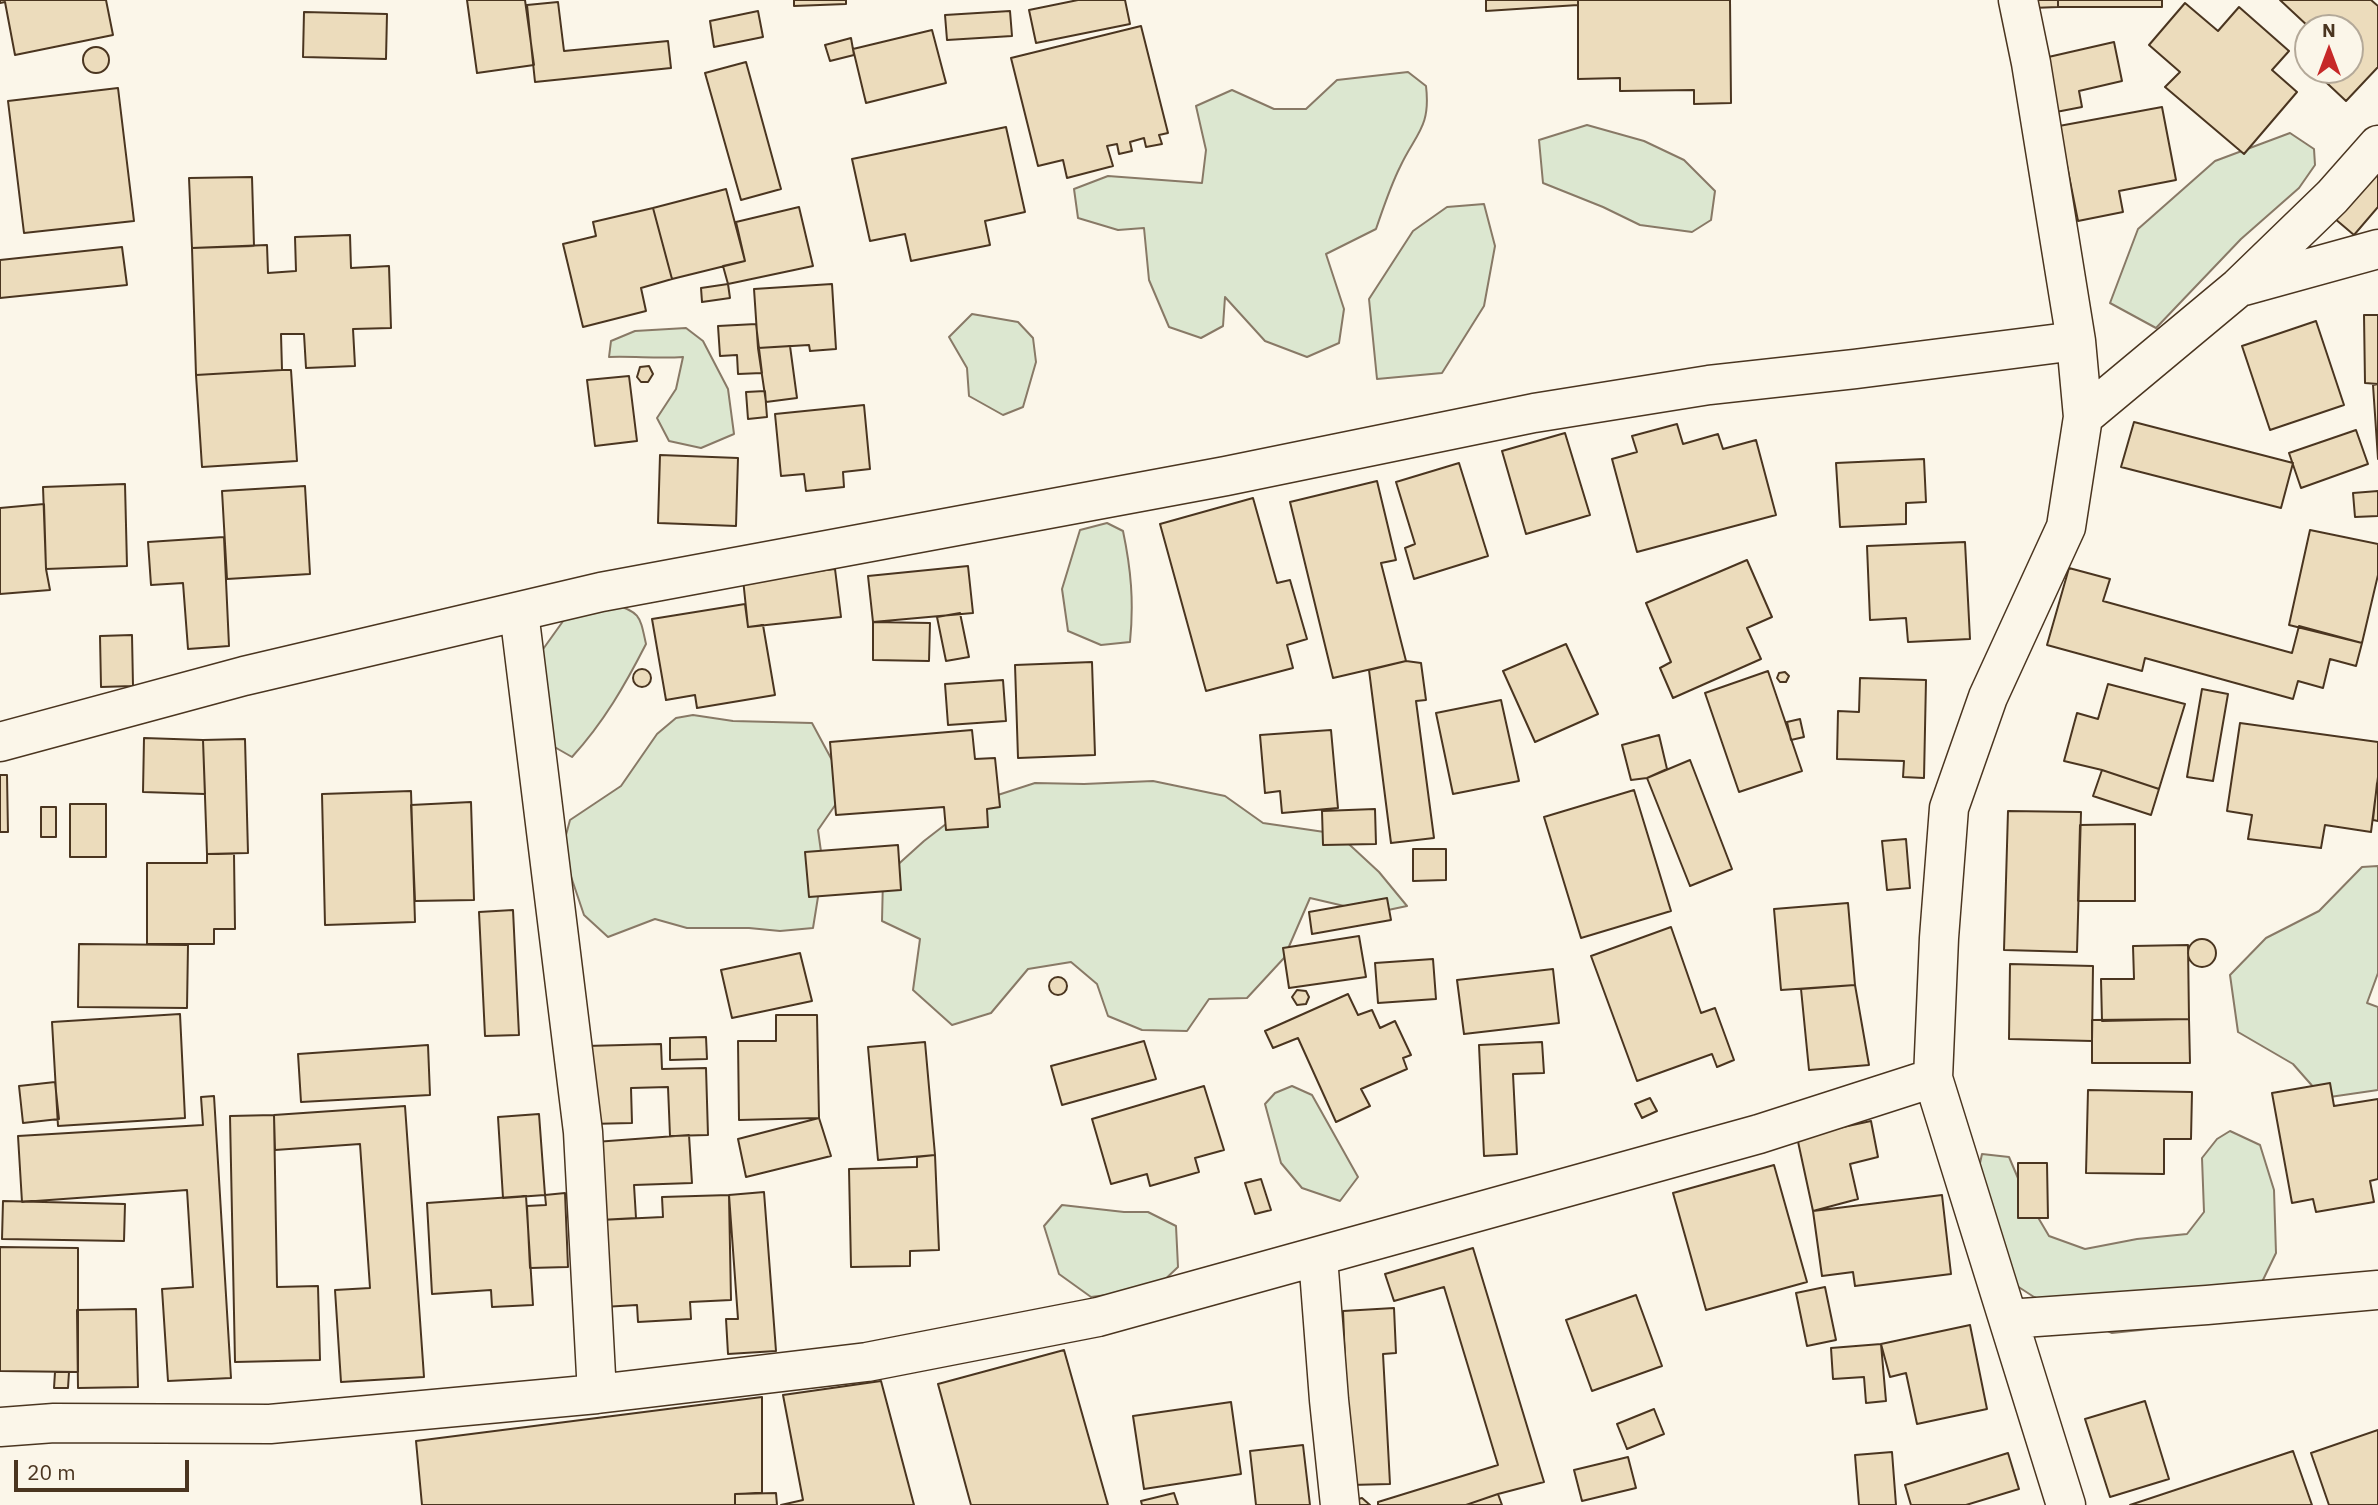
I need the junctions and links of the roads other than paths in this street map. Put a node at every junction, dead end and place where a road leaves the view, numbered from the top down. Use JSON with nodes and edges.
{"nodes":[{"id":1,"x":2018,"y":0,"type":"edge"},
{"id":2,"x":2378,"y":145,"type":"edge"},
{"id":3,"x":2378,"y":249,"type":"edge"},
{"id":4,"x":2239,"y":287,"type":"junction"},
{"id":5,"x":2076,"y":341,"type":"junction"},
{"id":6,"x":2084,"y":416,"type":"junction"},
{"id":7,"x":519,"y":612,"type":"junction"},
{"id":8,"x":0,"y":743,"type":"edge"},
{"id":9,"x":1933,"y":1078,"type":"junction"},
{"id":10,"x":1318,"y":1257,"type":"junction"},
{"id":11,"x":2378,"y":1290,"type":"edge"},
{"id":12,"x":2008,"y":1319,"type":"junction"},
{"id":13,"x":597,"y":1394,"type":"junction"},
{"id":14,"x":0,"y":1427,"type":"edge"},
{"id":15,"x":1340,"y":1505,"type":"edge"},
{"id":16,"x":2066,"y":1505,"type":"edge"}],
"edges":[{"from":1,"to":5,"type":"street"},
{"from":2,"to":4,"type":"street"},
{"from":3,"to":4,"type":"street"},
{"from":4,"to":6,"type":"street"},
{"from":5,"to":6,"type":"street"},
{"from":5,"to":7,"type":"street"},
{"from":6,"to":9,"type":"street"},
{"from":7,"to":8,"type":"street"},
{"from":7,"to":13,"type":"street"},
{"from":9,"to":10,"type":"street"},
{"from":9,"to":12,"type":"street"},
{"from":10,"to":13,"type":"street"},
{"from":10,"to":15,"type":"street"},
{"from":11,"to":12,"type":"street"},
{"from":12,"to":16,"type":"street"},
{"from":13,"to":14,"type":"street"}]}
